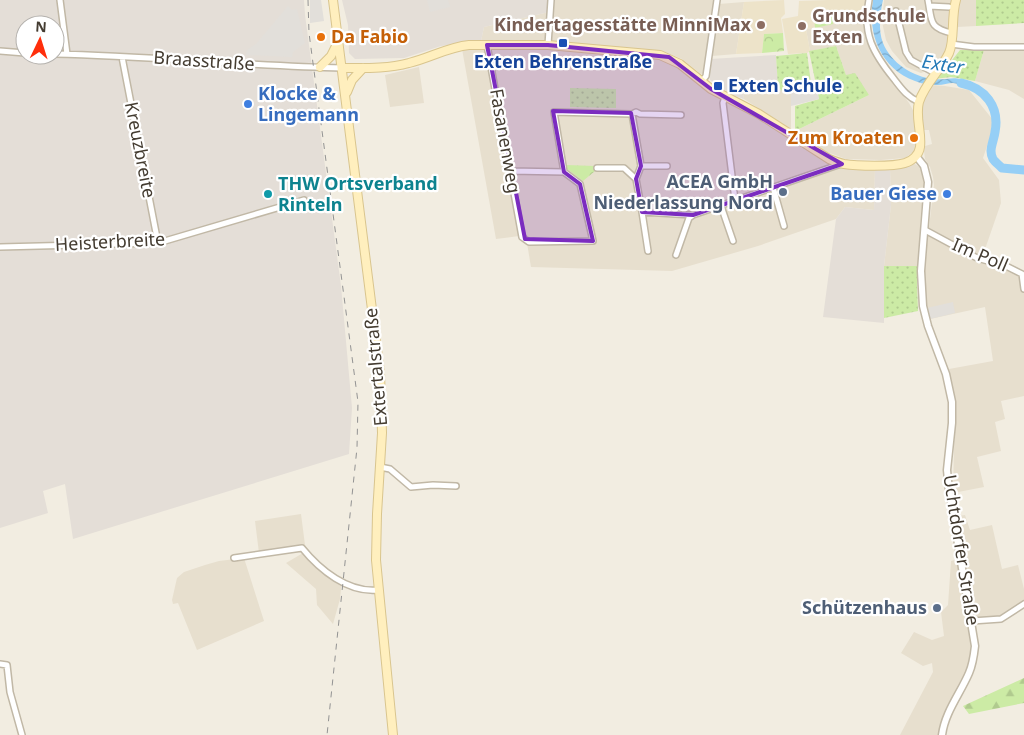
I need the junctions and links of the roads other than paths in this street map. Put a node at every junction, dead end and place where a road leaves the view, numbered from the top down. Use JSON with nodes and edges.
{"nodes":[{"id":1,"x":60,"y":0,"type":"edge"},
{"id":2,"x":333,"y":0,"type":"edge"},
{"id":3,"x":551,"y":0,"type":"edge"},
{"id":4,"x":717,"y":0,"type":"edge"},
{"id":5,"x":869,"y":0,"type":"edge"},
{"id":6,"x":929,"y":3,"type":"edge"},
{"id":7,"x":952,"y":3,"type":"edge"},
{"id":8,"x":896,"y":11,"type":"dead end"},
{"id":9,"x":952,"y":33,"type":"junction"},
{"id":10,"x":338,"y":40,"type":"junction"},
{"id":11,"x":488,"y":44,"type":"junction"},
{"id":12,"x":951,"y":44,"type":"junction"},
{"id":13,"x":548,"y":45,"type":"junction"},
{"id":14,"x":1024,"y":47,"type":"edge"},
{"id":15,"x":0,"y":52,"type":"edge"},
{"id":16,"x":15,"y":52,"type":"edge"},
{"id":17,"x":67,"y":54,"type":"joint"},
{"id":18,"x":122,"y":56,"type":"junction"},
{"id":19,"x":320,"y":67,"type":"junction"},
{"id":20,"x":342,"y":68,"type":"junction"},
{"id":21,"x":364,"y":68,"type":"junction"},
{"id":22,"x":935,"y":73,"type":"junction"},
{"id":23,"x":702,"y":81,"type":"junction"},
{"id":24,"x":346,"y":94,"type":"junction"},
{"id":25,"x":725,"y":97,"type":"junction"},
{"id":26,"x":919,"y":102,"type":"junction"},
{"id":27,"x":632,"y":114,"type":"junction"},
{"id":28,"x":682,"y":115,"type":"dead end"},
{"id":29,"x":916,"y":156,"type":"junction"},
{"id":30,"x":842,"y":164,"type":"junction"},
{"id":31,"x":641,"y":166,"type":"junction"},
{"id":32,"x":667,"y":166,"type":"dead end"},
{"id":33,"x":597,"y":168,"type":"dead end"},
{"id":34,"x":511,"y":170,"type":"junction"},
{"id":35,"x":564,"y":172,"type":"junction"},
{"id":36,"x":636,"y":179,"type":"junction"},
{"id":37,"x":773,"y":187,"type":"junction"},
{"id":38,"x":304,"y":200,"type":"dead end"},
{"id":39,"x":734,"y":200,"type":"junction"},
{"id":40,"x":720,"y":206,"type":"junction"},
{"id":41,"x":642,"y":212,"type":"junction"},
{"id":42,"x":693,"y":215,"type":"junction"},
{"id":43,"x":784,"y":226,"type":"dead end"},
{"id":44,"x":925,"y":230,"type":"junction"},
{"id":45,"x":732,"y":241,"type":"dead end"},
{"id":46,"x":158,"y":243,"type":"junction"},
{"id":47,"x":0,"y":247,"type":"edge"},
{"id":48,"x":648,"y":251,"type":"dead end"},
{"id":49,"x":676,"y":255,"type":"dead end"},
{"id":50,"x":1024,"y":289,"type":"edge"},
{"id":51,"x":380,"y":467,"type":"junction"},
{"id":52,"x":456,"y":486,"type":"dead end"},
{"id":53,"x":234,"y":558,"type":"dead end"},
{"id":54,"x":378,"y":590,"type":"junction"},
{"id":55,"x":1024,"y":604,"type":"edge"},
{"id":56,"x":972,"y":621,"type":"junction"},
{"id":57,"x":0,"y":664,"type":"edge"},
{"id":58,"x":22,"y":735,"type":"edge"},
{"id":59,"x":393,"y":735,"type":"edge"},
{"id":60,"x":942,"y":735,"type":"edge"}],
"edges":[{"from":1,"to":17,"type":"street"},
{"from":2,"to":10,"type":"main road","name":"Extertalstraße"},
{"from":3,"to":13,"type":"street"},
{"from":4,"to":23,"type":"street"},
{"from":5,"to":26,"type":"street"},
{"from":6,"to":7,"type":"street"},
{"from":6,"to":9,"type":"street"},
{"from":7,"to":9,"type":"main road"},
{"from":8,"to":22,"type":"street"},
{"from":9,"to":12,"type":"main road"},
{"from":10,"to":19,"type":"main road"},
{"from":10,"to":20,"type":"main road","name":"Extertalstraße"},
{"from":11,"to":13,"type":"main road"},
{"from":11,"to":21,"type":"main road"},
{"from":11,"to":34,"type":"street","name":"Fasanenweg"},
{"from":12,"to":14,"type":"street"},
{"from":12,"to":22,"type":"main road"},
{"from":13,"to":23,"type":"main road"},
{"from":15,"to":16,"type":"street"},
{"from":17,"to":18,"type":"street","name":"Braasstraße"},
{"from":18,"to":19,"type":"street","name":"Braasstraße"},
{"from":18,"to":46,"type":"street","name":"Kreuzbreite"},
{"from":19,"to":20,"type":"street","name":"Braasstraße"},
{"from":20,"to":21,"type":"main road"},
{"from":20,"to":24,"type":"main road","name":"Extertalstraße"},
{"from":21,"to":24,"type":"main road"},
{"from":22,"to":26,"type":"main road"},
{"from":23,"to":25,"type":"main road"},
{"from":24,"to":51,"type":"main road","name":"Extertalstraße"},
{"from":25,"to":30,"type":"main road"},
{"from":25,"to":39,"type":"street"},
{"from":26,"to":29,"type":"main road"},
{"from":27,"to":28,"type":"street"},
{"from":27,"to":31,"type":"street"},
{"from":27,"to":35,"type":"street"},
{"from":29,"to":30,"type":"main road"},
{"from":29,"to":44,"type":"street","name":"Uchtdorfer Straße"},
{"from":30,"to":37,"type":"street"},
{"from":31,"to":32,"type":"street"},
{"from":31,"to":36,"type":"street"},
{"from":33,"to":36,"type":"street"},
{"from":34,"to":35,"type":"street"},
{"from":34,"to":35,"type":"street","name":"Fasanenweg"},
{"from":36,"to":41,"type":"street"},
{"from":37,"to":39,"type":"street"},
{"from":37,"to":43,"type":"street"},
{"from":38,"to":46,"type":"street","name":"Heisterbreite"},
{"from":39,"to":40,"type":"street"},
{"from":40,"to":42,"type":"street"},
{"from":40,"to":45,"type":"street"},
{"from":41,"to":42,"type":"street"},
{"from":41,"to":48,"type":"street"},
{"from":42,"to":49,"type":"street"},
{"from":44,"to":50,"type":"street","name":"Im Poll"},
{"from":44,"to":56,"type":"street","name":"Uchtdorfer Straße"},
{"from":46,"to":47,"type":"street","name":"Heisterbreite"},
{"from":51,"to":52,"type":"street"},
{"from":51,"to":54,"type":"main road","name":"Extertalstraße"},
{"from":53,"to":54,"type":"street"},
{"from":54,"to":59,"type":"main road","name":"Extertalstraße"},
{"from":55,"to":56,"type":"street"},
{"from":56,"to":60,"type":"street","name":"Uchtdorfer Straße"},
{"from":57,"to":58,"type":"street"}]}
